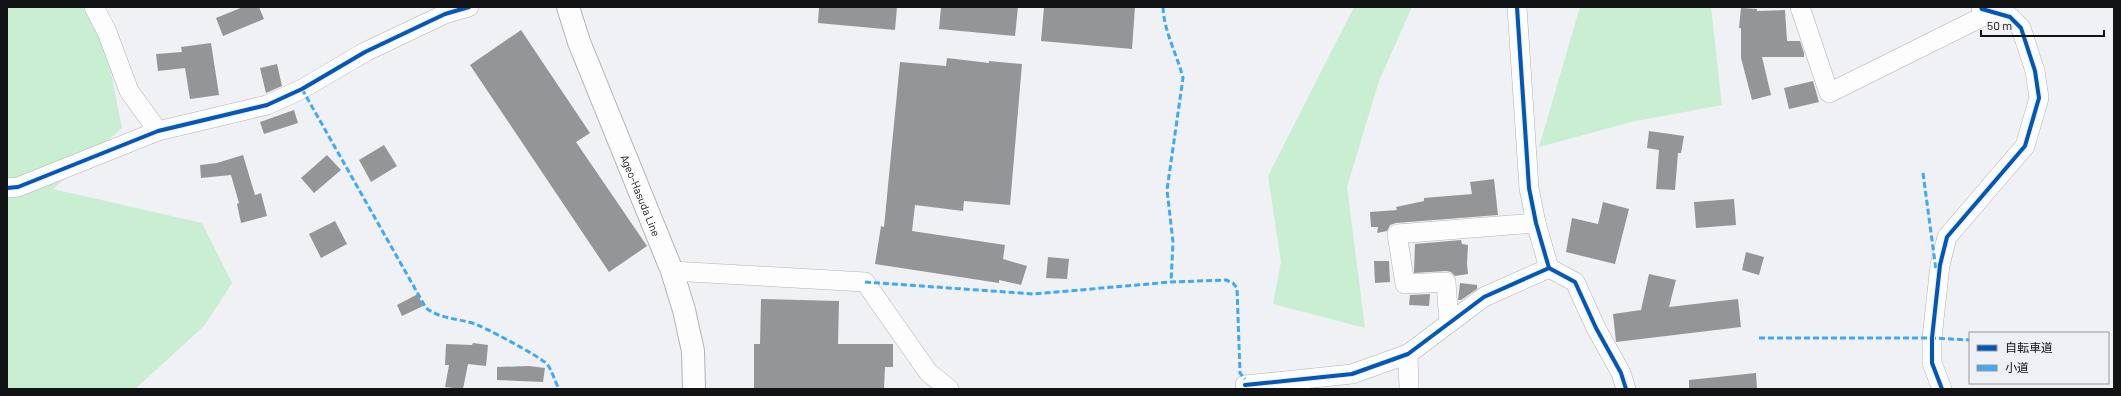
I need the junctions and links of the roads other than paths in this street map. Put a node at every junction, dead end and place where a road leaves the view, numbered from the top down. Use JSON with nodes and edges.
{"nodes":[{"id":1,"x":94,"y":7,"type":"edge"},
{"id":2,"x":469,"y":7,"type":"edge"},
{"id":3,"x":568,"y":7,"type":"edge"},
{"id":4,"x":1517,"y":7,"type":"edge"},
{"id":5,"x":1800,"y":7,"type":"edge"},
{"id":6,"x":1987,"y":9,"type":"edge"},
{"id":7,"x":443,"y":10,"type":"edge"},
{"id":8,"x":158,"y":131,"type":"junction"},
{"id":9,"x":7,"y":188,"type":"edge"},
{"id":10,"x":1536,"y":223,"type":"junction"},
{"id":11,"x":1549,"y":268,"type":"junction"},
{"id":12,"x":672,"y":271,"type":"junction"},
{"id":13,"x":1449,"y":323,"type":"junction"},
{"id":14,"x":1408,"y":354,"type":"junction"},
{"id":15,"x":1245,"y":384,"type":"edge"},
{"id":16,"x":694,"y":389,"type":"edge"},
{"id":17,"x":949,"y":389,"type":"edge"},
{"id":18,"x":1409,"y":389,"type":"edge"},
{"id":19,"x":1626,"y":389,"type":"edge"},
{"id":20,"x":1942,"y":389,"type":"edge"}],
"edges":[{"from":1,"to":8,"type":"street"},
{"from":2,"to":7,"type":"street"},
{"from":3,"to":12,"type":"main road","name":"Ageo-Hasuda Line"},
{"from":4,"to":10,"type":"street"},
{"from":5,"to":6,"type":"street"},
{"from":6,"to":20,"type":"street"},
{"from":7,"to":8,"type":"street"},
{"from":8,"to":9,"type":"street"},
{"from":10,"to":11,"type":"street"},
{"from":10,"to":13,"type":"street"},
{"from":11,"to":13,"type":"street"},
{"from":11,"to":19,"type":"street"},
{"from":12,"to":16,"type":"main road","name":"Ageo-Hasuda Line"},
{"from":12,"to":17,"type":"street"},
{"from":13,"to":14,"type":"street"},
{"from":14,"to":15,"type":"street"},
{"from":14,"to":18,"type":"street"}]}
